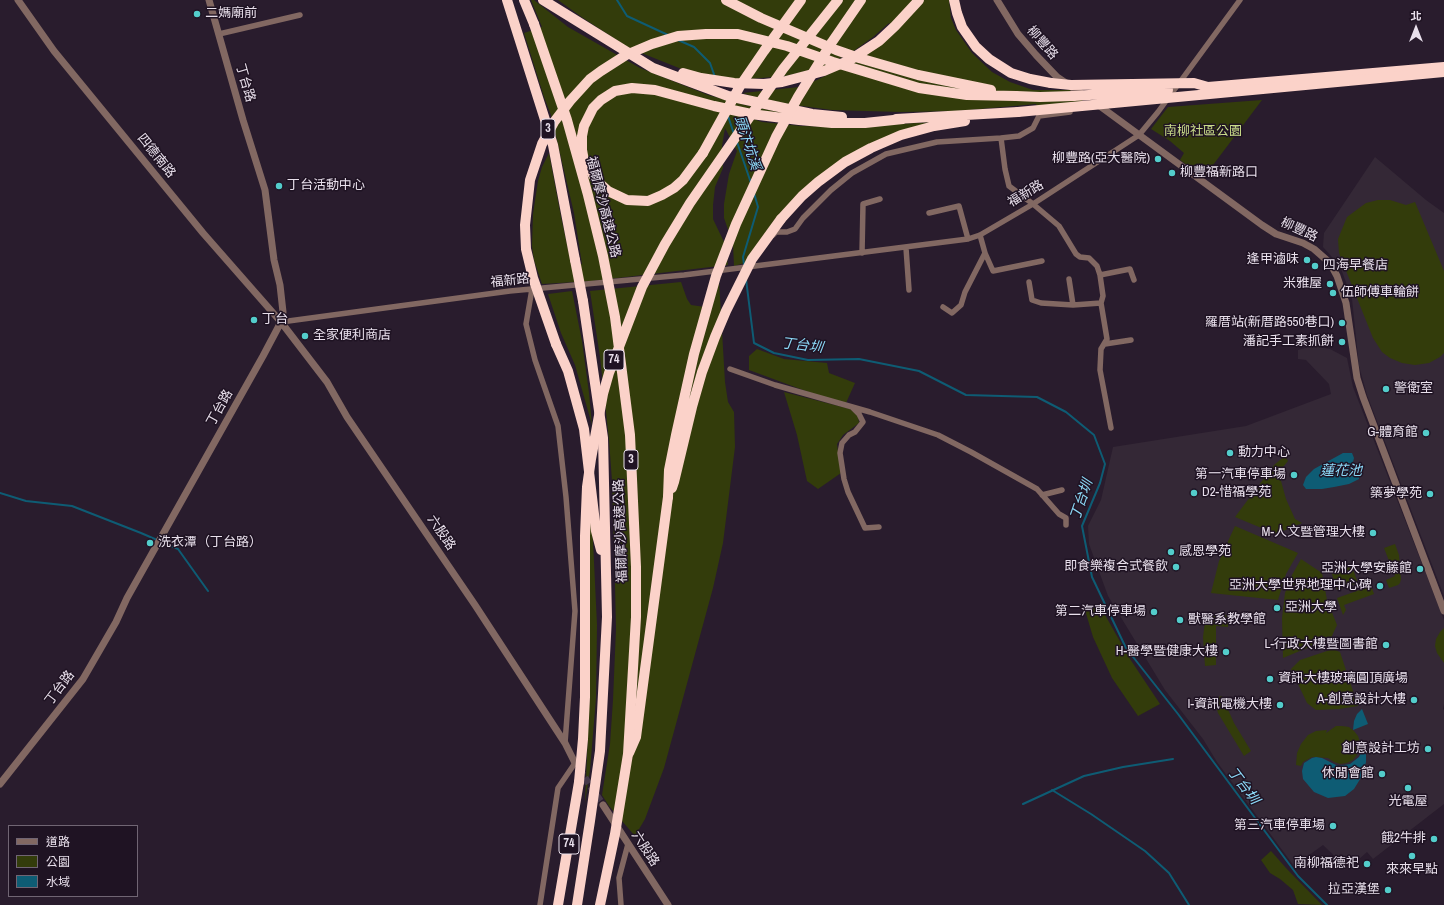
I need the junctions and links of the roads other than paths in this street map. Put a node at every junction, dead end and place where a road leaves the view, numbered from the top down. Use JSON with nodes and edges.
{"nodes":[{"id":1,"x":18,"y":0,"type":"edge"},
{"id":2,"x":209,"y":0,"type":"edge"},
{"id":3,"x":507,"y":0,"type":"edge"},
{"id":4,"x":524,"y":0,"type":"edge"},
{"id":5,"x":543,"y":0,"type":"edge"},
{"id":6,"x":726,"y":0,"type":"edge"},
{"id":7,"x":802,"y":0,"type":"edge"},
{"id":8,"x":838,"y":0,"type":"edge"},
{"id":9,"x":861,"y":0,"type":"edge"},
{"id":10,"x":919,"y":0,"type":"edge"},
{"id":11,"x":954,"y":0,"type":"edge"},
{"id":12,"x":997,"y":0,"type":"edge"},
{"id":13,"x":1240,"y":0,"type":"edge"},
{"id":14,"x":300,"y":15,"type":"dead end"},
{"id":15,"x":219,"y":34,"type":"junction"},
{"id":16,"x":618,"y":47,"type":"junction"},
{"id":17,"x":1444,"y":67,"type":"edge"},
{"id":18,"x":1444,"y":72,"type":"edge"},
{"id":19,"x":1208,"y":87,"type":"junction"},
{"id":20,"x":1016,"y":96,"type":"junction"},
{"id":21,"x":1102,"y":107,"type":"junction"},
{"id":22,"x":1018,"y":112,"type":"junction"},
{"id":23,"x":903,"y":119,"type":"junction"},
{"id":24,"x":1139,"y":135,"type":"junction"},
{"id":25,"x":1001,"y":138,"type":"junction"},
{"id":26,"x":880,"y":199,"type":"dead end"},
{"id":27,"x":1033,"y":204,"type":"junction"},
{"id":28,"x":929,"y":213,"type":"dead end"},
{"id":29,"x":980,"y":235,"type":"junction"},
{"id":30,"x":968,"y":240,"type":"junction"},
{"id":31,"x":906,"y":248,"type":"junction"},
{"id":32,"x":862,"y":253,"type":"junction"},
{"id":33,"x":985,"y":253,"type":"junction"},
{"id":34,"x":1042,"y":261,"type":"dead end"},
{"id":35,"x":748,"y":267,"type":"junction"},
{"id":36,"x":1100,"y":275,"type":"junction"},
{"id":37,"x":1069,"y":279,"type":"dead end"},
{"id":38,"x":1134,"y":280,"type":"dead end"},
{"id":39,"x":1029,"y":282,"type":"dead end"},
{"id":40,"x":532,"y":289,"type":"junction"},
{"id":41,"x":909,"y":290,"type":"dead end"},
{"id":42,"x":1102,"y":303,"type":"junction"},
{"id":43,"x":1073,"y":305,"type":"junction"},
{"id":44,"x":944,"y":307,"type":"dead end"},
{"id":45,"x":281,"y":322,"type":"junction"},
{"id":46,"x":1131,"y":340,"type":"dead end"},
{"id":47,"x":1104,"y":344,"type":"junction"},
{"id":48,"x":730,"y":369,"type":"dead end"},
{"id":49,"x":852,"y":408,"type":"junction"},
{"id":50,"x":1110,"y":428,"type":"dead end"},
{"id":51,"x":1062,"y":490,"type":"dead end"},
{"id":52,"x":1042,"y":496,"type":"junction"},
{"id":53,"x":668,"y":497,"type":"junction"},
{"id":54,"x":1066,"y":525,"type":"dead end"},
{"id":55,"x":879,"y":527,"type":"dead end"},
{"id":56,"x":606,"y":567,"type":"junction"},
{"id":57,"x":1444,"y":611,"type":"edge"},
{"id":58,"x":565,"y":743,"type":"junction"},
{"id":59,"x":628,"y":754,"type":"junction"},
{"id":60,"x":576,"y":763,"type":"joint"},
{"id":61,"x":0,"y":784,"type":"edge"},
{"id":62,"x":603,"y":806,"type":"tunnel mouth"},
{"id":63,"x":628,"y":844,"type":"junction"},
{"id":64,"x":540,"y":905,"type":"edge"},
{"id":65,"x":558,"y":905,"type":"edge"},
{"id":66,"x":576,"y":905,"type":"edge"},
{"id":67,"x":600,"y":905,"type":"edge"},
{"id":68,"x":621,"y":905,"type":"edge"},
{"id":69,"x":668,"y":905,"type":"edge"}],
"edges":[{"from":1,"to":45,"type":"street","name":"四德南路"},
{"from":2,"to":15,"type":"street","name":"丁台路"},
{"from":3,"to":56,"type":"highway","name":"福爾摩沙高速公路","number":"3","bridge":true},
{"from":4,"to":59,"type":"highway","name":"福爾摩沙高速公路","number":"3","bridge":true},
{"from":5,"to":16,"type":"highway"},
{"from":6,"to":20,"type":"highway","bridge":true},
{"from":7,"to":23,"type":"highway","bridge":true},
{"from":8,"to":65,"type":"highway","number":"74","bridge":true},
{"from":9,"to":53,"type":"highway","bridge":true},
{"from":10,"to":16,"type":"highway"},
{"from":11,"to":19,"type":"highway","bridge":true},
{"from":12,"to":21,"type":"street","name":"柳豐路"},
{"from":13,"to":24,"type":"street","name":"福新路"},
{"from":14,"to":15,"type":"street"},
{"from":15,"to":45,"type":"street","name":"丁台路"},
{"from":16,"to":23,"type":"highway"},
{"from":17,"to":19,"type":"highway"},
{"from":18,"to":22,"type":"highway","bridge":true},
{"from":19,"to":20,"type":"highway","bridge":true},
{"from":20,"to":56,"type":"highway","bridge":true},
{"from":21,"to":24,"type":"street","name":"柳豐路"},
{"from":21,"to":25,"type":"street"},
{"from":22,"to":23,"type":"highway"},
{"from":22,"to":53,"type":"highway","bridge":true},
{"from":24,"to":27,"type":"street","name":"福新路"},
{"from":24,"to":57,"type":"street","name":"柳豐路"},
{"from":25,"to":27,"type":"street"},
{"from":25,"to":35,"type":"street"},
{"from":26,"to":32,"type":"street"},
{"from":27,"to":29,"type":"street","name":"福新路"},
{"from":27,"to":36,"type":"street"},
{"from":28,"to":30,"type":"street"},
{"from":29,"to":30,"type":"street","name":"福新路"},
{"from":29,"to":33,"type":"street"},
{"from":30,"to":31,"type":"street","name":"福新路"},
{"from":31,"to":32,"type":"street","name":"福新路"},
{"from":31,"to":41,"type":"street"},
{"from":32,"to":35,"type":"street","name":"福新路"},
{"from":33,"to":34,"type":"street"},
{"from":33,"to":44,"type":"street"},
{"from":35,"to":40,"type":"street","name":"福新路"},
{"from":36,"to":38,"type":"street"},
{"from":36,"to":42,"type":"street"},
{"from":37,"to":43,"type":"street"},
{"from":39,"to":43,"type":"street"},
{"from":40,"to":45,"type":"street","name":"福新路"},
{"from":40,"to":58,"type":"street"},
{"from":42,"to":43,"type":"street"},
{"from":42,"to":47,"type":"street"},
{"from":45,"to":58,"type":"street","name":"六股路"},
{"from":45,"to":61,"type":"street","name":"丁台路"},
{"from":46,"to":47,"type":"street"},
{"from":47,"to":50,"type":"street"},
{"from":48,"to":49,"type":"street"},
{"from":49,"to":52,"type":"street"},
{"from":49,"to":55,"type":"street"},
{"from":51,"to":52,"type":"street"},
{"from":52,"to":54,"type":"street"},
{"from":53,"to":59,"type":"highway","bridge":true},
{"from":56,"to":66,"type":"highway","name":"福爾摩沙高速公路","number":"3"},
{"from":58,"to":60,"type":"street","name":"六股路"},
{"from":59,"to":67,"type":"highway","name":"福爾摩沙高速公路","number":"3","bridge":true},
{"from":60,"to":64,"type":"street"},
{"from":62,"to":63,"type":"street","name":"六股路"},
{"from":63,"to":68,"type":"street"},
{"from":63,"to":69,"type":"street","name":"六股路"}]}
